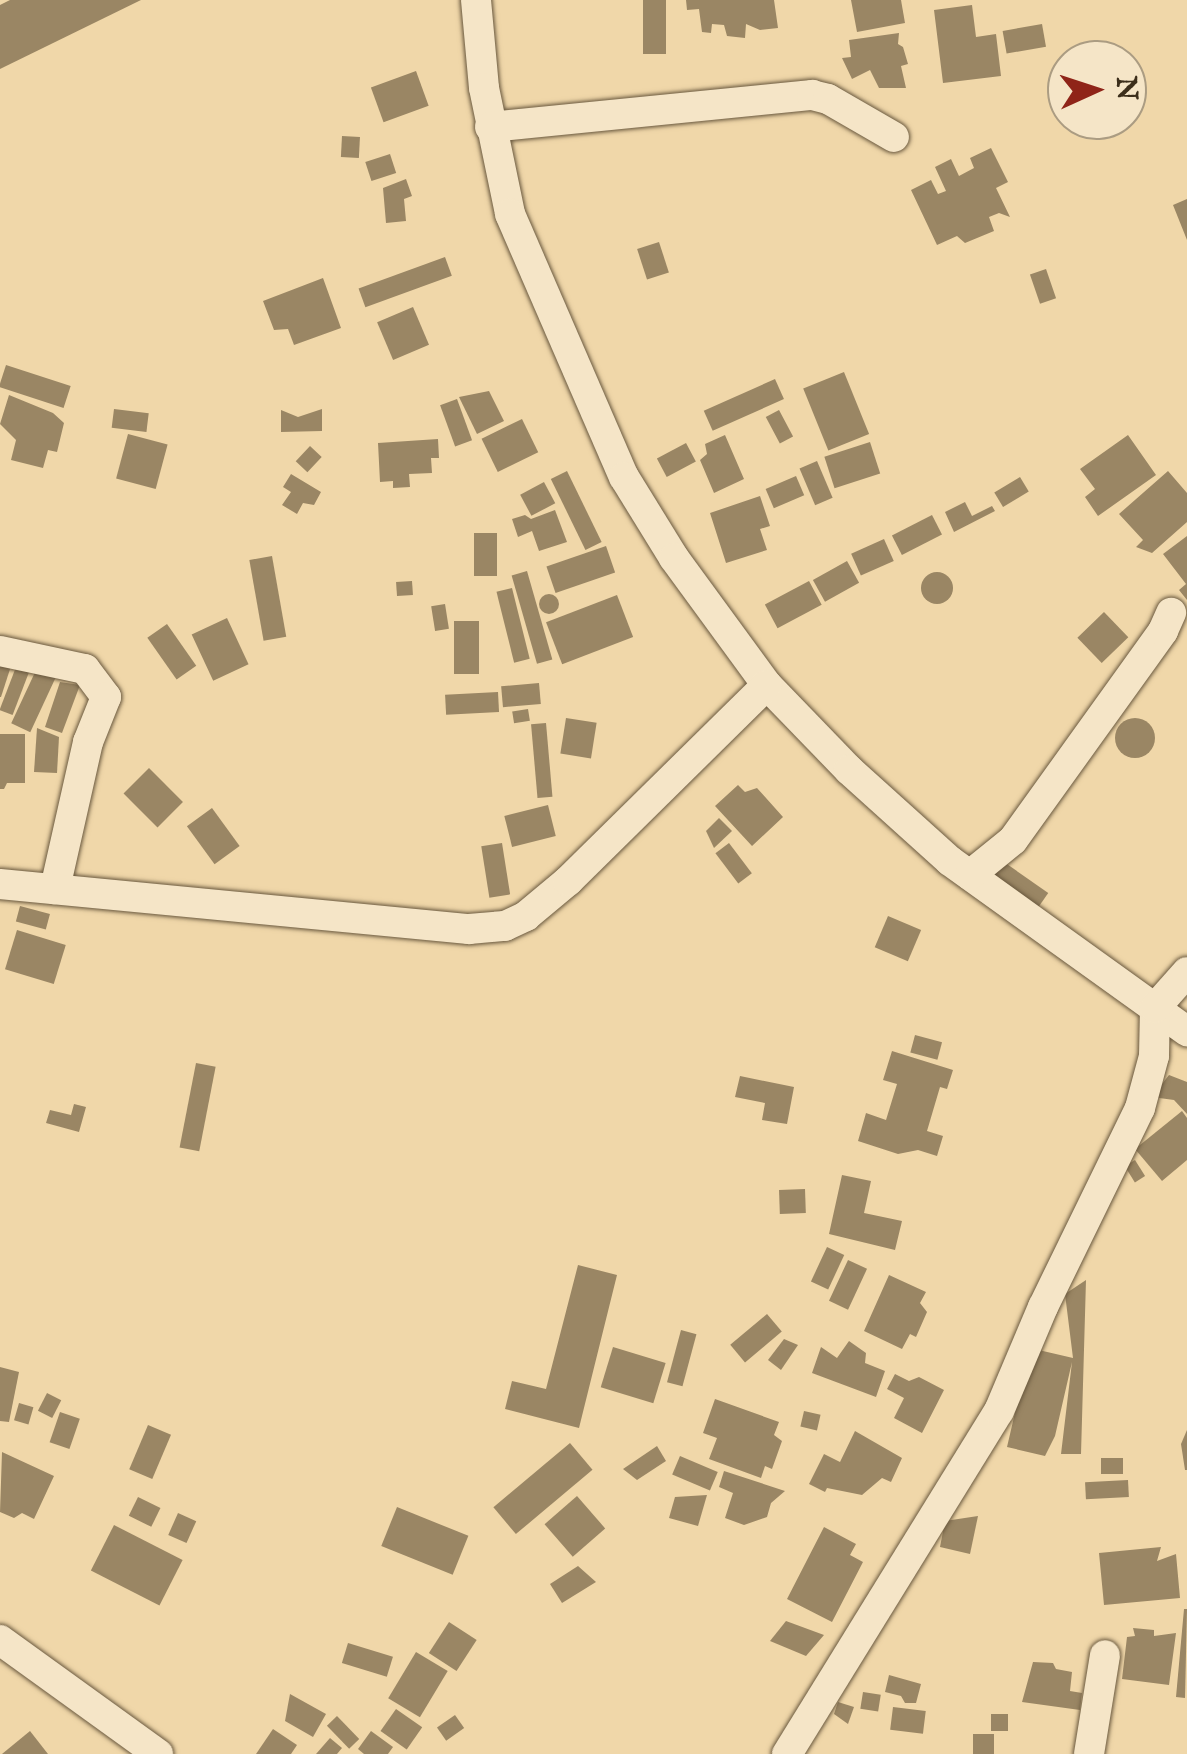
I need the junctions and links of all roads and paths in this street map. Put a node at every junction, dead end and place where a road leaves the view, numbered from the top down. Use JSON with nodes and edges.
{"nodes":[{"id":1,"x":476,"y":0,"type":"edge"},
{"id":2,"x":490,"y":127,"type":"junction"},
{"id":3,"x":894,"y":137,"type":"dead end"},
{"id":4,"x":1171,"y":613,"type":"dead end"},
{"id":5,"x":0,"y":651,"type":"edge"},
{"id":6,"x":766,"y":686,"type":"junction"},
{"id":7,"x":970,"y":875,"type":"junction"},
{"id":8,"x":0,"y":884,"type":"edge"},
{"id":9,"x":54,"y":889,"type":"junction"},
{"id":10,"x":1187,"y":972,"type":"edge"},
{"id":11,"x":1155,"y":1008,"type":"junction"},
{"id":12,"x":1187,"y":1031,"type":"edge"},
{"id":13,"x":0,"y":1640,"type":"edge"},
{"id":14,"x":1106,"y":1655,"type":"dead end"},
{"id":15,"x":158,"y":1754,"type":"edge"},
{"id":16,"x":787,"y":1754,"type":"edge"},
{"id":17,"x":1089,"y":1754,"type":"edge"}],
"edges":[{"from":1,"to":2,"type":"street"},
{"from":2,"to":3,"type":"street"},
{"from":2,"to":6,"type":"street"},
{"from":4,"to":7,"type":"street"},
{"from":5,"to":9,"type":"street"},
{"from":6,"to":7,"type":"street"},
{"from":6,"to":9,"type":"street"},
{"from":7,"to":11,"type":"street"},
{"from":8,"to":9,"type":"street"},
{"from":10,"to":11,"type":"street"},
{"from":11,"to":12,"type":"street"},
{"from":11,"to":16,"type":"street"},
{"from":13,"to":15,"type":"street"},
{"from":14,"to":17,"type":"street"}]}
